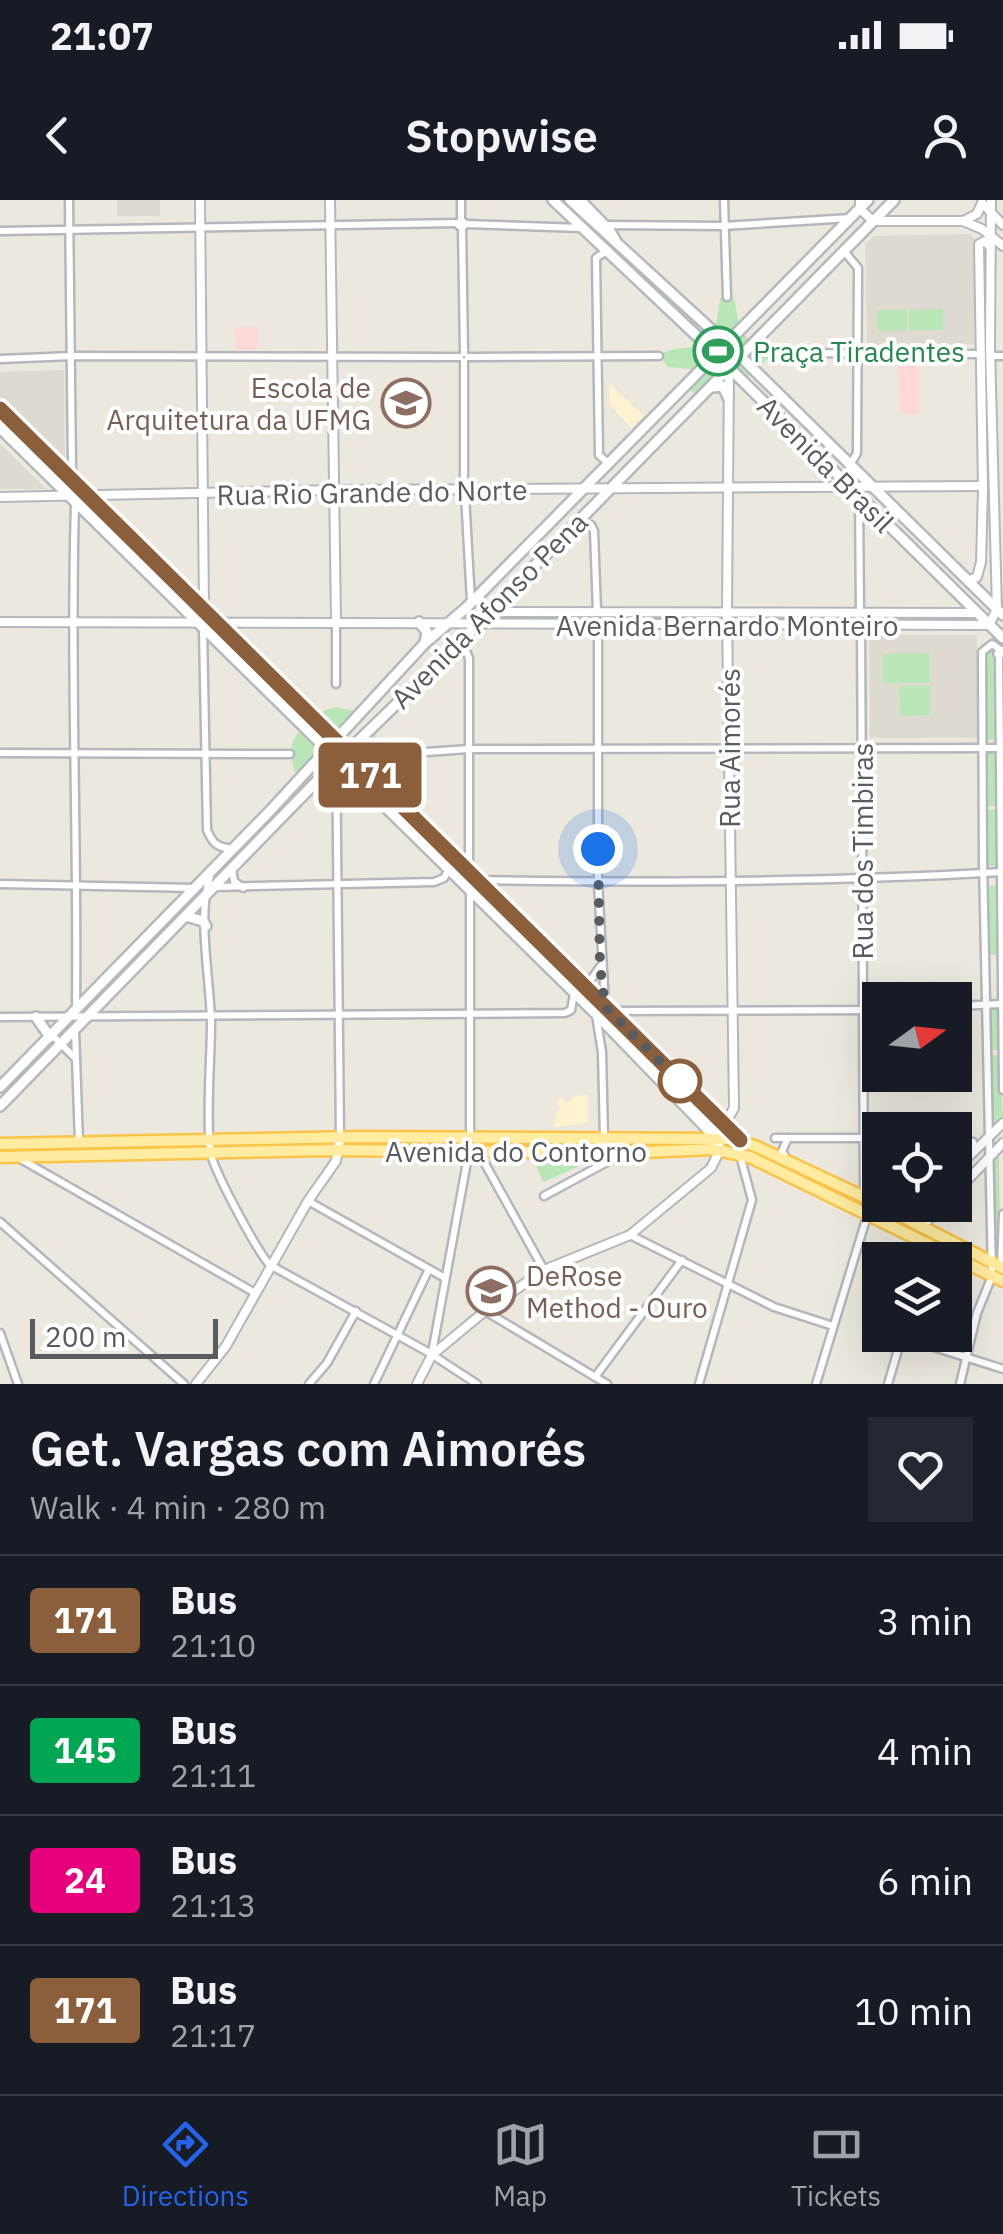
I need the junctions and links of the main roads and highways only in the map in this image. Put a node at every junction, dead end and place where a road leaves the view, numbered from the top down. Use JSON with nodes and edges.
{"nodes":[{"id":1,"x":553,"y":200,"type":"edge"},
{"id":2,"x":562,"y":200,"type":"edge"},
{"id":3,"x":570,"y":200,"type":"edge"},
{"id":4,"x":868,"y":200,"type":"edge"},
{"id":5,"x":894,"y":200,"type":"edge"},
{"id":6,"x":586,"y":201,"type":"edge"},
{"id":7,"x":860,"y":205,"type":"edge"},
{"id":8,"x":603,"y":234,"type":"junction"},
{"id":9,"x":726,"y":344,"type":"junction"},
{"id":10,"x":716,"y":355,"type":"junction"},
{"id":11,"x":740,"y":356,"type":"junction"},
{"id":12,"x":729,"y":368,"type":"junction"},
{"id":13,"x":710,"y":388,"type":"junction"},
{"id":14,"x":728,"y":397,"type":"road end"},
{"id":15,"x":0,"y":409,"type":"edge"},
{"id":16,"x":0,"y":428,"type":"edge"},
{"id":17,"x":621,"y":476,"type":"junction"},
{"id":18,"x":870,"y":485,"type":"junction"},
{"id":19,"x":58,"y":486,"type":"junction"},
{"id":20,"x":628,"y":488,"type":"road end"},
{"id":21,"x":52,"y":496,"type":"road end"},
{"id":22,"x":861,"y":506,"type":"junction"},
{"id":23,"x":1000,"y":612,"type":"edge"},
{"id":24,"x":419,"y":622,"type":"road end"},
{"id":25,"x":1003,"y":638,"type":"edge"},
{"id":26,"x":426,"y":643,"type":"junction"},
{"id":27,"x":336,"y":740,"type":"junction"},
{"id":28,"x":326,"y":750,"type":"junction"},
{"id":29,"x":347,"y":752,"type":"junction"},
{"id":30,"x":337,"y":761,"type":"junction"},
{"id":31,"x":186,"y":916,"type":"junction"},
{"id":32,"x":206,"y":926,"type":"road end"},
{"id":33,"x":577,"y":988,"type":"junction"},
{"id":34,"x":603,"y":1010,"type":"junction"},
{"id":35,"x":36,"y":1016,"type":"road end"},
{"id":36,"x":621,"y":1022,"type":"junction"},
{"id":37,"x":51,"y":1036,"type":"junction"},
{"id":38,"x":620,"y":1039,"type":"junction"},
{"id":39,"x":0,"y":1087,"type":"edge"},
{"id":40,"x":0,"y":1106,"type":"edge"},
{"id":41,"x":0,"y":1144,"type":"edge"},
{"id":42,"x":340,"y":1144,"type":"junction"},
{"id":43,"x":719,"y":1144,"type":"junction"},
{"id":44,"x":739,"y":1146,"type":"junction"},
{"id":45,"x":211,"y":1147,"type":"junction"},
{"id":46,"x":0,"y":1158,"type":"edge"},
{"id":47,"x":862,"y":1211,"type":"edge"},
{"id":48,"x":885,"y":1222,"type":"edge"},
{"id":49,"x":889,"y":1222,"type":"edge"},
{"id":50,"x":922,"y":1226,"type":"junction"},
{"id":51,"x":1003,"y":1268,"type":"edge"},
{"id":52,"x":998,"y":1278,"type":"edge"}],
"edges":[{"from":1,"to":8,"type":"main road","name":"Avenida Brasil"},
{"from":2,"to":8,"type":"main road","name":"Avenida Brasil"},
{"from":3,"to":8,"type":"main road","name":"Avenida Brasil"},
{"from":4,"to":7,"type":"main road","name":"Avenida Afonso Pena"},
{"from":5,"to":11,"type":"main road","name":"Avenida Afonso Pena"},
{"from":6,"to":8,"type":"main road","name":"Avenida Brasil"},
{"from":7,"to":9,"type":"main road","name":"Avenida Afonso Pena"},
{"from":8,"to":9,"type":"main road","name":"Avenida Brasil"},
{"from":8,"to":10,"type":"main road","name":"Avenida Brasil"},
{"from":9,"to":10,"type":"main road","name":"Avenida Afonso Pena"},
{"from":9,"to":11,"type":"main road","name":"Avenida Brasil"},
{"from":10,"to":12,"type":"main road","name":"Avenida Brasil"},
{"from":10,"to":26,"type":"main road","name":"Avenida Afonso Pena"},
{"from":11,"to":12,"type":"main road","name":"Avenida Afonso Pena"},
{"from":11,"to":18,"type":"main road","name":"Avenida Brasil"},
{"from":12,"to":13,"type":"main road","name":"Avenida Afonso Pena"},
{"from":12,"to":22,"type":"main road","name":"Avenida Brasil"},
{"from":13,"to":14,"type":"main road"},
{"from":13,"to":17,"type":"main road","name":"Avenida Afonso Pena"},
{"from":15,"to":27,"type":"main road"},
{"from":16,"to":19,"type":"main road"},
{"from":17,"to":20,"type":"main road"},
{"from":17,"to":29,"type":"main road","name":"Avenida Afonso Pena"},
{"from":18,"to":22,"type":"main road"},
{"from":18,"to":23,"type":"main road","name":"Avenida Brasil"},
{"from":19,"to":21,"type":"main road"},
{"from":19,"to":28,"type":"main road"},
{"from":22,"to":25,"type":"main road","name":"Avenida Brasil"},
{"from":24,"to":26,"type":"main road"},
{"from":26,"to":27,"type":"main road","name":"Avenida Afonso Pena"},
{"from":27,"to":28,"type":"main road","name":"Avenida Afonso Pena"},
{"from":27,"to":29,"type":"main road"},
{"from":28,"to":30,"type":"main road"},
{"from":28,"to":37,"type":"main road","name":"Avenida Afonso Pena"},
{"from":29,"to":30,"type":"main road","name":"Avenida Afonso Pena"},
{"from":29,"to":33,"type":"main road"},
{"from":30,"to":31,"type":"main road","name":"Avenida Afonso Pena"},
{"from":30,"to":33,"type":"main road"},
{"from":31,"to":32,"type":"main road"},
{"from":31,"to":40,"type":"main road","name":"Avenida Afonso Pena"},
{"from":33,"to":34,"type":"main road"},
{"from":33,"to":34,"type":"main road"},
{"from":34,"to":36,"type":"main road"},
{"from":34,"to":38,"type":"main road"},
{"from":35,"to":37,"type":"main road"},
{"from":36,"to":38,"type":"main road"},
{"from":36,"to":44,"type":"main road"},
{"from":37,"to":39,"type":"main road","name":"Avenida Afonso Pena"},
{"from":38,"to":43,"type":"main road"},
{"from":41,"to":45,"type":"main road","name":"Avenida do Contorno"},
{"from":42,"to":43,"type":"main road","name":"Avenida do Contorno"},
{"from":42,"to":43,"type":"main road","name":"Avenida do Contorno"},
{"from":42,"to":45,"type":"main road","name":"Avenida do Contorno"},
{"from":43,"to":44,"type":"main road","name":"Avenida do Contorno"},
{"from":44,"to":47,"type":"main road","name":"Avenida do Contorno"},
{"from":44,"to":50,"type":"main road","name":"Avenida do Contorno"},
{"from":45,"to":46,"type":"main road","name":"Avenida do Contorno"},
{"from":48,"to":52,"type":"main road","name":"Avenida do Contorno"},
{"from":49,"to":50,"type":"main road"},
{"from":50,"to":51,"type":"main road","name":"Avenida do Contorno"}]}
